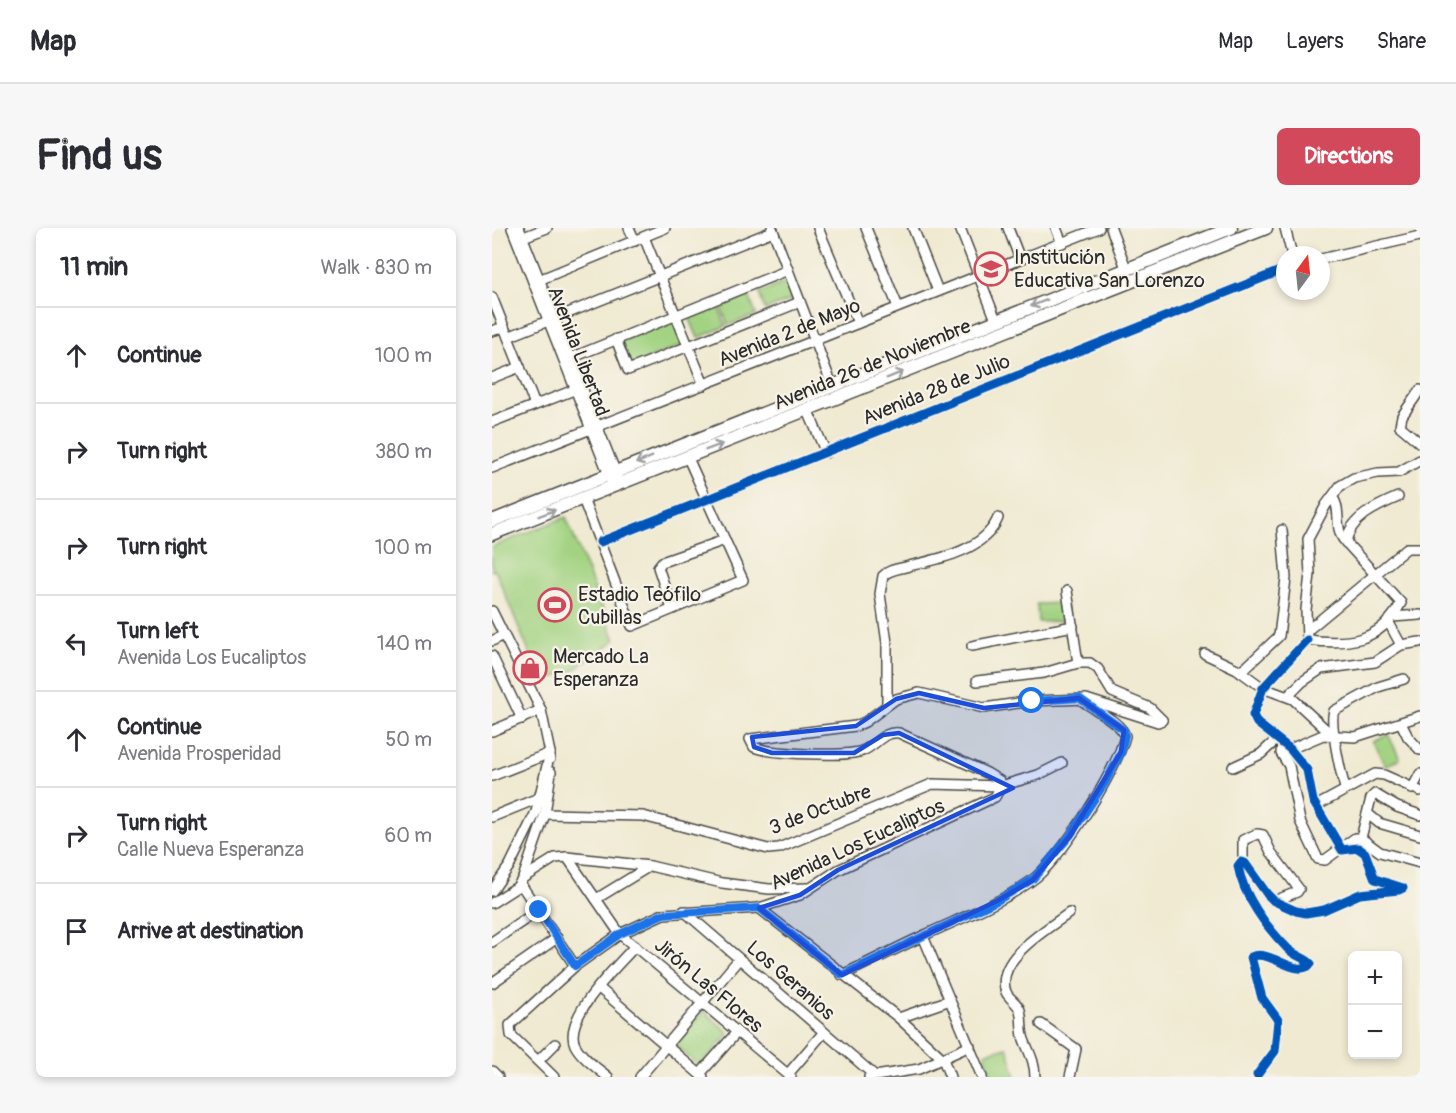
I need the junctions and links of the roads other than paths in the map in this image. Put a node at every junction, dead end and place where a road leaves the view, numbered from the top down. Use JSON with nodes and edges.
{"nodes":[{"id":1,"x":512,"y":228,"type":"edge"},
{"id":2,"x":547,"y":228,"type":"edge"},
{"id":3,"x":629,"y":228,"type":"edge"},
{"id":4,"x":665,"y":228,"type":"edge"},
{"id":5,"x":818,"y":228,"type":"edge"},
{"id":6,"x":866,"y":228,"type":"edge"},
{"id":7,"x":913,"y":228,"type":"edge"},
{"id":8,"x":960,"y":228,"type":"edge"},
{"id":9,"x":1008,"y":228,"type":"edge"},
{"id":10,"x":1056,"y":228,"type":"edge"},
{"id":11,"x":1099,"y":228,"type":"edge"},
{"id":12,"x":1111,"y":228,"type":"edge"},
{"id":13,"x":1231,"y":228,"type":"edge"},
{"id":14,"x":1266,"y":228,"type":"edge"},
{"id":15,"x":1285,"y":228,"type":"edge"},
{"id":16,"x":772,"y":229,"type":"edge"},
{"id":17,"x":520,"y":235,"type":"edge"},
{"id":18,"x":644,"y":237,"type":"junction"},
{"id":19,"x":1420,"y":237,"type":"edge"},
{"id":20,"x":635,"y":241,"type":"junction"},
{"id":21,"x":1062,"y":243,"type":"junction"},
{"id":22,"x":1290,"y":246,"type":"edge"},
{"id":23,"x":1330,"y":257,"type":"edge"},
{"id":24,"x":1020,"y":259,"type":"junction"},
{"id":25,"x":1126,"y":268,"type":"junction"},
{"id":26,"x":788,"y":270,"type":"junction"},
{"id":27,"x":1276,"y":273,"type":"edge"},
{"id":28,"x":978,"y":275,"type":"junction"},
{"id":29,"x":661,"y":277,"type":"junction"},
{"id":30,"x":536,"y":281,"type":"junction"},
{"id":31,"x":939,"y":291,"type":"junction"},
{"id":32,"x":1066,"y":292,"type":"junction"},
{"id":33,"x":492,"y":297,"type":"edge"},
{"id":34,"x":800,"y":302,"type":"junction"},
{"id":35,"x":1071,"y":305,"type":"junction"},
{"id":36,"x":898,"y":307,"type":"junction"},
{"id":37,"x":676,"y":315,"type":"junction"},
{"id":38,"x":551,"y":320,"type":"junction"},
{"id":39,"x":996,"y":320,"type":"junction"},
{"id":40,"x":858,"y":323,"type":"junction"},
{"id":41,"x":504,"y":327,"type":"junction"},
{"id":42,"x":492,"y":332,"type":"edge"},
{"id":43,"x":508,"y":338,"type":"junction"},
{"id":44,"x":616,"y":339,"type":"junction"},
{"id":45,"x":815,"y":341,"type":"junction"},
{"id":46,"x":689,"y":346,"type":"junction"},
{"id":47,"x":567,"y":359,"type":"junction"},
{"id":48,"x":520,"y":367,"type":"junction"},
{"id":49,"x":492,"y":378,"type":"edge"},
{"id":50,"x":704,"y":385,"type":"junction"},
{"id":51,"x":832,"y":385,"type":"junction"},
{"id":52,"x":578,"y":389,"type":"junction"},
{"id":53,"x":1420,"y":390,"type":"edge"},
{"id":54,"x":535,"y":405,"type":"junction"},
{"id":55,"x":1409,"y":405,"type":"junction"},
{"id":56,"x":1420,"y":405,"type":"edge"},
{"id":57,"x":808,"y":411,"type":"junction"},
{"id":58,"x":492,"y":422,"type":"edge"},
{"id":59,"x":593,"y":428,"type":"junction"},
{"id":60,"x":1420,"y":443,"type":"edge"},
{"id":61,"x":825,"y":453,"type":"junction"},
{"id":62,"x":688,"y":458,"type":"junction"},
{"id":63,"x":1420,"y":460,"type":"edge"},
{"id":64,"x":492,"y":468,"type":"edge"},
{"id":65,"x":614,"y":479,"type":"junction"},
{"id":66,"x":1332,"y":497,"type":"junction"},
{"id":67,"x":1398,"y":497,"type":"dead end"},
{"id":68,"x":584,"y":499,"type":"junction"},
{"id":69,"x":706,"y":499,"type":"junction"},
{"id":70,"x":998,"y":518,"type":"dead end"},
{"id":71,"x":492,"y":521,"type":"edge"},
{"id":72,"x":1282,"y":530,"type":"dead end"},
{"id":73,"x":492,"y":534,"type":"edge"},
{"id":74,"x":725,"y":540,"type":"junction"},
{"id":75,"x":600,"y":542,"type":"junction"},
{"id":76,"x":1346,"y":543,"type":"junction"},
{"id":77,"x":1420,"y":548,"type":"edge"},
{"id":78,"x":1375,"y":574,"type":"junction"},
{"id":79,"x":1066,"y":591,"type":"dead end"},
{"id":80,"x":672,"y":609,"type":"junction"},
{"id":81,"x":492,"y":611,"type":"edge"},
{"id":82,"x":1420,"y":615,"type":"edge"},
{"id":83,"x":1390,"y":619,"type":"junction"},
{"id":84,"x":1073,"y":626,"type":"junction"},
{"id":85,"x":1308,"y":630,"type":"junction"},
{"id":86,"x":504,"y":635,"type":"junction"},
{"id":87,"x":1307,"y":640,"type":"junction"},
{"id":88,"x":492,"y":641,"type":"edge"},
{"id":89,"x":1420,"y":642,"type":"edge"},
{"id":90,"x":1401,"y":645,"type":"junction"},
{"id":91,"x":972,"y":646,"type":"dead end"},
{"id":92,"x":1205,"y":654,"type":"dead end"},
{"id":93,"x":492,"y":656,"type":"edge"},
{"id":94,"x":1078,"y":663,"type":"junction"},
{"id":95,"x":1241,"y":672,"type":"junction"},
{"id":96,"x":1404,"y":679,"type":"dead end"},
{"id":97,"x":977,"y":681,"type":"dead end"},
{"id":98,"x":1263,"y":688,"type":"junction"},
{"id":99,"x":1288,"y":696,"type":"junction"},
{"id":100,"x":1079,"y":698,"type":"junction"},
{"id":101,"x":887,"y":703,"type":"junction"},
{"id":102,"x":541,"y":710,"type":"junction"},
{"id":103,"x":1420,"y":716,"type":"edge"},
{"id":104,"x":522,"y":719,"type":"junction"},
{"id":105,"x":1401,"y":723,"type":"junction"},
{"id":106,"x":492,"y":731,"type":"edge"},
{"id":107,"x":1335,"y":736,"type":"junction"},
{"id":108,"x":1283,"y":744,"type":"junction"},
{"id":109,"x":1420,"y":750,"type":"edge"},
{"id":110,"x":550,"y":753,"type":"junction"},
{"id":111,"x":1062,"y":763,"type":"dead end"},
{"id":112,"x":1233,"y":767,"type":"dead end"},
{"id":113,"x":1420,"y":774,"type":"edge"},
{"id":114,"x":492,"y":776,"type":"edge"},
{"id":115,"x":1001,"y":786,"type":"junction"},
{"id":116,"x":1345,"y":788,"type":"junction"},
{"id":117,"x":1416,"y":790,"type":"edge"},
{"id":118,"x":541,"y":797,"type":"junction"},
{"id":119,"x":1316,"y":806,"type":"junction"},
{"id":120,"x":545,"y":814,"type":"junction"},
{"id":121,"x":1368,"y":814,"type":"junction"},
{"id":122,"x":1420,"y":815,"type":"edge"},
{"id":123,"x":492,"y":817,"type":"edge"},
{"id":124,"x":1420,"y":835,"type":"edge"},
{"id":125,"x":1361,"y":838,"type":"junction"},
{"id":126,"x":1341,"y":850,"type":"junction"},
{"id":127,"x":567,"y":857,"type":"junction"},
{"id":128,"x":1243,"y":862,"type":"junction"},
{"id":129,"x":1420,"y":863,"type":"edge"},
{"id":130,"x":650,"y":866,"type":"junction"},
{"id":131,"x":522,"y":880,"type":"junction"},
{"id":132,"x":814,"y":888,"type":"junction"},
{"id":133,"x":492,"y":891,"type":"edge"},
{"id":134,"x":596,"y":899,"type":"junction"},
{"id":135,"x":1274,"y":901,"type":"junction"},
{"id":136,"x":492,"y":903,"type":"edge"},
{"id":137,"x":759,"y":908,"type":"junction"},
{"id":138,"x":539,"y":910,"type":"junction"},
{"id":139,"x":684,"y":911,"type":"junction"},
{"id":140,"x":1069,"y":913,"type":"dead end"},
{"id":141,"x":620,"y":934,"type":"junction"},
{"id":142,"x":923,"y":936,"type":"junction"},
{"id":143,"x":557,"y":938,"type":"junction"},
{"id":144,"x":492,"y":942,"type":"edge"},
{"id":145,"x":635,"y":946,"type":"junction"},
{"id":146,"x":740,"y":959,"type":"junction"},
{"id":147,"x":575,"y":966,"type":"junction"},
{"id":148,"x":842,"y":975,"type":"junction"},
{"id":149,"x":492,"y":983,"type":"edge"},
{"id":150,"x":599,"y":988,"type":"junction"},
{"id":151,"x":950,"y":1000,"type":"junction"},
{"id":152,"x":702,"y":1002,"type":"junction"},
{"id":153,"x":899,"y":1018,"type":"junction"},
{"id":154,"x":1041,"y":1024,"type":"dead end"},
{"id":155,"x":737,"y":1032,"type":"junction"},
{"id":156,"x":824,"y":1032,"type":"junction"},
{"id":157,"x":555,"y":1044,"type":"dead end"},
{"id":158,"x":666,"y":1045,"type":"junction"},
{"id":159,"x":970,"y":1046,"type":"junction"},
{"id":160,"x":943,"y":1059,"type":"junction"},
{"id":161,"x":538,"y":1061,"type":"junction"},
{"id":162,"x":492,"y":1071,"type":"edge"},
{"id":163,"x":897,"y":1075,"type":"edge"},
{"id":164,"x":1257,"y":1075,"type":"dead end"},
{"id":165,"x":702,"y":1076,"type":"edge"},
{"id":166,"x":790,"y":1076,"type":"edge"},
{"id":167,"x":872,"y":1076,"type":"edge"},
{"id":168,"x":498,"y":1077,"type":"edge"},
{"id":169,"x":554,"y":1077,"type":"edge"},
{"id":170,"x":608,"y":1077,"type":"edge"},
{"id":171,"x":640,"y":1077,"type":"edge"},
{"id":172,"x":950,"y":1077,"type":"edge"},
{"id":173,"x":982,"y":1077,"type":"edge"},
{"id":174,"x":1035,"y":1077,"type":"edge"},
{"id":175,"x":1070,"y":1077,"type":"edge"}],
"edges":[{"from":1,"to":17,"type":"street","name":"Avenida Libertad"},
{"from":2,"to":17,"type":"street"},
{"from":3,"to":20,"type":"street"},
{"from":4,"to":18,"type":"street"},
{"from":5,"to":40,"type":"street"},
{"from":6,"to":36,"type":"street"},
{"from":7,"to":31,"type":"street"},
{"from":8,"to":28,"type":"street"},
{"from":9,"to":24,"type":"street"},
{"from":10,"to":21,"type":"street"},
{"from":11,"to":21,"type":"street","name":"Avenida 2 de Mayo"},
{"from":12,"to":25,"type":"street"},
{"from":13,"to":25,"type":"main road","name":"Avenida 26 de Noviembre"},
{"from":14,"to":35,"type":"main road","name":"Avenida 26 de Noviembre"},
{"from":15,"to":22,"type":"street"},
{"from":16,"to":26,"type":"street"},
{"from":16,"to":29,"type":"street"},
{"from":17,"to":30,"type":"street","name":"Avenida Libertad"},
{"from":18,"to":20,"type":"street"},
{"from":18,"to":29,"type":"street"},
{"from":19,"to":23,"type":"street"},
{"from":20,"to":30,"type":"street"},
{"from":21,"to":24,"type":"street","name":"Avenida 2 de Mayo"},
{"from":24,"to":28,"type":"street","name":"Avenida 2 de Mayo"},
{"from":25,"to":32,"type":"main road","name":"Avenida 26 de Noviembre"},
{"from":26,"to":34,"type":"street"},
{"from":26,"to":37,"type":"street"},
{"from":27,"to":61,"type":"street","name":"Avenida 28 de Julio"},
{"from":28,"to":31,"type":"street","name":"Avenida 2 de Mayo"},
{"from":28,"to":39,"type":"street"},
{"from":29,"to":37,"type":"street"},
{"from":29,"to":38,"type":"street"},
{"from":30,"to":38,"type":"street","name":"Avenida Libertad"},
{"from":31,"to":36,"type":"street","name":"Avenida 2 de Mayo"},
{"from":32,"to":35,"type":"main road"},
{"from":32,"to":39,"type":"main road","name":"Avenida 26 de Noviembre","one_way":true},
{"from":33,"to":41,"type":"street"},
{"from":34,"to":45,"type":"street"},
{"from":34,"to":46,"type":"street"},
{"from":57,"to":35,"type":"main road","name":"Avenida 26 de Noviembre","one_way":true},
{"from":36,"to":40,"type":"street","name":"Avenida 2 de Mayo"},
{"from":37,"to":44,"type":"street"},
{"from":37,"to":46,"type":"street"},
{"from":38,"to":43,"type":"street"},
{"from":38,"to":47,"type":"street","name":"Avenida Libertad"},
{"from":39,"to":51,"type":"main road","name":"Avenida 26 de Noviembre"},
{"from":40,"to":45,"type":"street","name":"Avenida 2 de Mayo"},
{"from":41,"to":42,"type":"street"},
{"from":41,"to":43,"type":"street"},
{"from":43,"to":48,"type":"street"},
{"from":44,"to":46,"type":"street"},
{"from":44,"to":47,"type":"street"},
{"from":45,"to":50,"type":"street","name":"Avenida 2 de Mayo"},
{"from":45,"to":51,"type":"street"},
{"from":46,"to":50,"type":"street"},
{"from":47,"to":52,"type":"street","name":"Avenida Libertad"},
{"from":48,"to":49,"type":"street"},
{"from":48,"to":54,"type":"street"},
{"from":50,"to":59,"type":"street","name":"Avenida 2 de Mayo"},
{"from":51,"to":65,"type":"main road","name":"Avenida 26 de Noviembre","one_way":true},
{"from":52,"to":54,"type":"street"},
{"from":52,"to":59,"type":"street","name":"Avenida Libertad"},
{"from":53,"to":55,"type":"street"},
{"from":54,"to":58,"type":"street"},
{"from":55,"to":56,"type":"street"},
{"from":55,"to":60,"type":"street"},
{"from":57,"to":61,"type":"street"},
{"from":62,"to":57,"type":"main road","name":"Avenida 26 de Noviembre","one_way":true},
{"from":59,"to":64,"type":"street","name":"Avenida 2 de Mayo"},
{"from":59,"to":65,"type":"street","name":"Avenida Libertad"},
{"from":61,"to":69,"type":"street","name":"Avenida 28 de Julio"},
{"from":62,"to":65,"type":"main road","name":"Avenida 26 de Noviembre"},
{"from":62,"to":69,"type":"street"},
{"from":63,"to":66,"type":"street"},
{"from":65,"to":68,"type":"main road","name":"Avenida 26 de Noviembre"},
{"from":65,"to":71,"type":"main road","name":"Avenida 26 de Noviembre"},
{"from":66,"to":76,"type":"street"},
{"from":66,"to":85,"type":"street"},
{"from":67,"to":76,"type":"street"},
{"from":73,"to":68,"type":"main road","name":"Avenida 26 de Noviembre","one_way":true},
{"from":68,"to":75,"type":"street"},
{"from":69,"to":74,"type":"street"},
{"from":69,"to":75,"type":"street","name":"Avenida 28 de Julio"},
{"from":70,"to":101,"type":"street"},
{"from":72,"to":95,"type":"street"},
{"from":74,"to":80,"type":"street"},
{"from":74,"to":80,"type":"street"},
{"from":75,"to":80,"type":"street"},
{"from":76,"to":78,"type":"street"},
{"from":77,"to":78,"type":"street"},
{"from":78,"to":83,"type":"street"},
{"from":78,"to":85,"type":"street"},
{"from":79,"to":84,"type":"street"},
{"from":81,"to":86,"type":"street"},
{"from":82,"to":83,"type":"street"},
{"from":83,"to":87,"type":"street"},
{"from":83,"to":90,"type":"street"},
{"from":84,"to":91,"type":"street"},
{"from":84,"to":94,"type":"street"},
{"from":85,"to":87,"type":"street"},
{"from":86,"to":88,"type":"street"},
{"from":86,"to":102,"type":"street"},
{"from":87,"to":98,"type":"street"},
{"from":89,"to":90,"type":"street"},
{"from":90,"to":99,"type":"street"},
{"from":92,"to":95,"type":"street"},
{"from":93,"to":104,"type":"street"},
{"from":94,"to":97,"type":"street"},
{"from":94,"to":100,"type":"street"},
{"from":95,"to":98,"type":"street"},
{"from":96,"to":107,"type":"street"},
{"from":98,"to":99,"type":"street"},
{"from":98,"to":108,"type":"street"},
{"from":99,"to":107,"type":"street"},
{"from":100,"to":101,"type":"street"},
{"from":100,"to":142,"type":"street"},
{"from":101,"to":115,"type":"street"},
{"from":102,"to":104,"type":"street"},
{"from":102,"to":110,"type":"street"},
{"from":103,"to":105,"type":"street"},
{"from":104,"to":106,"type":"street"},
{"from":105,"to":107,"type":"street"},
{"from":105,"to":109,"type":"street"},
{"from":107,"to":108,"type":"street"},
{"from":107,"to":116,"type":"street"},
{"from":108,"to":112,"type":"street"},
{"from":108,"to":119,"type":"street"},
{"from":108,"to":126,"type":"street"},
{"from":110,"to":114,"type":"street"},
{"from":110,"to":118,"type":"street"},
{"from":110,"to":120,"type":"street"},
{"from":111,"to":115,"type":"street","name":"Avenida Los Eucaliptos"},
{"from":113,"to":117,"type":"street"},
{"from":115,"to":120,"type":"street","name":"3 de Octubre"},
{"from":115,"to":132,"type":"street","name":"Avenida Los Eucaliptos"},
{"from":116,"to":117,"type":"street"},
{"from":116,"to":119,"type":"street"},
{"from":118,"to":123,"type":"street"},
{"from":118,"to":133,"type":"street"},
{"from":119,"to":126,"type":"street"},
{"from":120,"to":131,"type":"street"},
{"from":121,"to":122,"type":"street"},
{"from":121,"to":124,"type":"street"},
{"from":121,"to":125,"type":"street"},
{"from":125,"to":126,"type":"street"},
{"from":125,"to":129,"type":"street"},
{"from":126,"to":135,"type":"street"},
{"from":127,"to":130,"type":"street"},
{"from":127,"to":131,"type":"street"},
{"from":127,"to":134,"type":"street","name":"Jirón Las Flores"},
{"from":128,"to":135,"type":"street"},
{"from":128,"to":135,"type":"street"},
{"from":128,"to":164,"type":"street"},
{"from":130,"to":132,"type":"street"},
{"from":130,"to":134,"type":"street"},
{"from":131,"to":136,"type":"street"},
{"from":131,"to":138,"type":"street"},
{"from":132,"to":137,"type":"street","name":"Avenida Los Eucaliptos"},
{"from":134,"to":141,"type":"street","name":"Jirón Las Flores"},
{"from":137,"to":139,"type":"street","name":"Avenida Los Eucaliptos"},
{"from":137,"to":148,"type":"street"},
{"from":138,"to":143,"type":"street"},
{"from":138,"to":144,"type":"street"},
{"from":139,"to":141,"type":"street","name":"Avenida Los Eucaliptos"},
{"from":139,"to":146,"type":"street","name":"Los Geranios"},
{"from":140,"to":174,"type":"street"},
{"from":141,"to":145,"type":"street","name":"Jirón Las Flores"},
{"from":141,"to":147,"type":"street","name":"Avenida Los Eucaliptos"},
{"from":142,"to":148,"type":"street"},
{"from":142,"to":151,"type":"street"},
{"from":143,"to":147,"type":"street"},
{"from":143,"to":149,"type":"street"},
{"from":145,"to":150,"type":"street"},
{"from":145,"to":152,"type":"street","name":"Jirón Las Flores"},
{"from":146,"to":152,"type":"street"},
{"from":146,"to":156,"type":"street","name":"Los Geranios"},
{"from":147,"to":161,"type":"street","name":"Avenida Los Eucaliptos"},
{"from":148,"to":153,"type":"street"},
{"from":150,"to":158,"type":"street"},
{"from":150,"to":170,"type":"street"},
{"from":151,"to":153,"type":"street"},
{"from":151,"to":159,"type":"street"},
{"from":152,"to":155,"type":"street","name":"Jirón Las Flores"},
{"from":152,"to":158,"type":"street"},
{"from":153,"to":160,"type":"street"},
{"from":154,"to":175,"type":"street"},
{"from":155,"to":165,"type":"street"},
{"from":155,"to":166,"type":"street","name":"Jirón Las Flores"},
{"from":156,"to":166,"type":"street"},
{"from":156,"to":167,"type":"street","name":"Los Geranios"},
{"from":157,"to":161,"type":"street"},
{"from":158,"to":165,"type":"street"},
{"from":158,"to":171,"type":"street"},
{"from":159,"to":160,"type":"street"},
{"from":159,"to":173,"type":"street"},
{"from":160,"to":163,"type":"street"},
{"from":160,"to":172,"type":"street"},
{"from":161,"to":169,"type":"street"},
{"from":162,"to":168,"type":"street"},
{"from":163,"to":167,"type":"street"}]}
